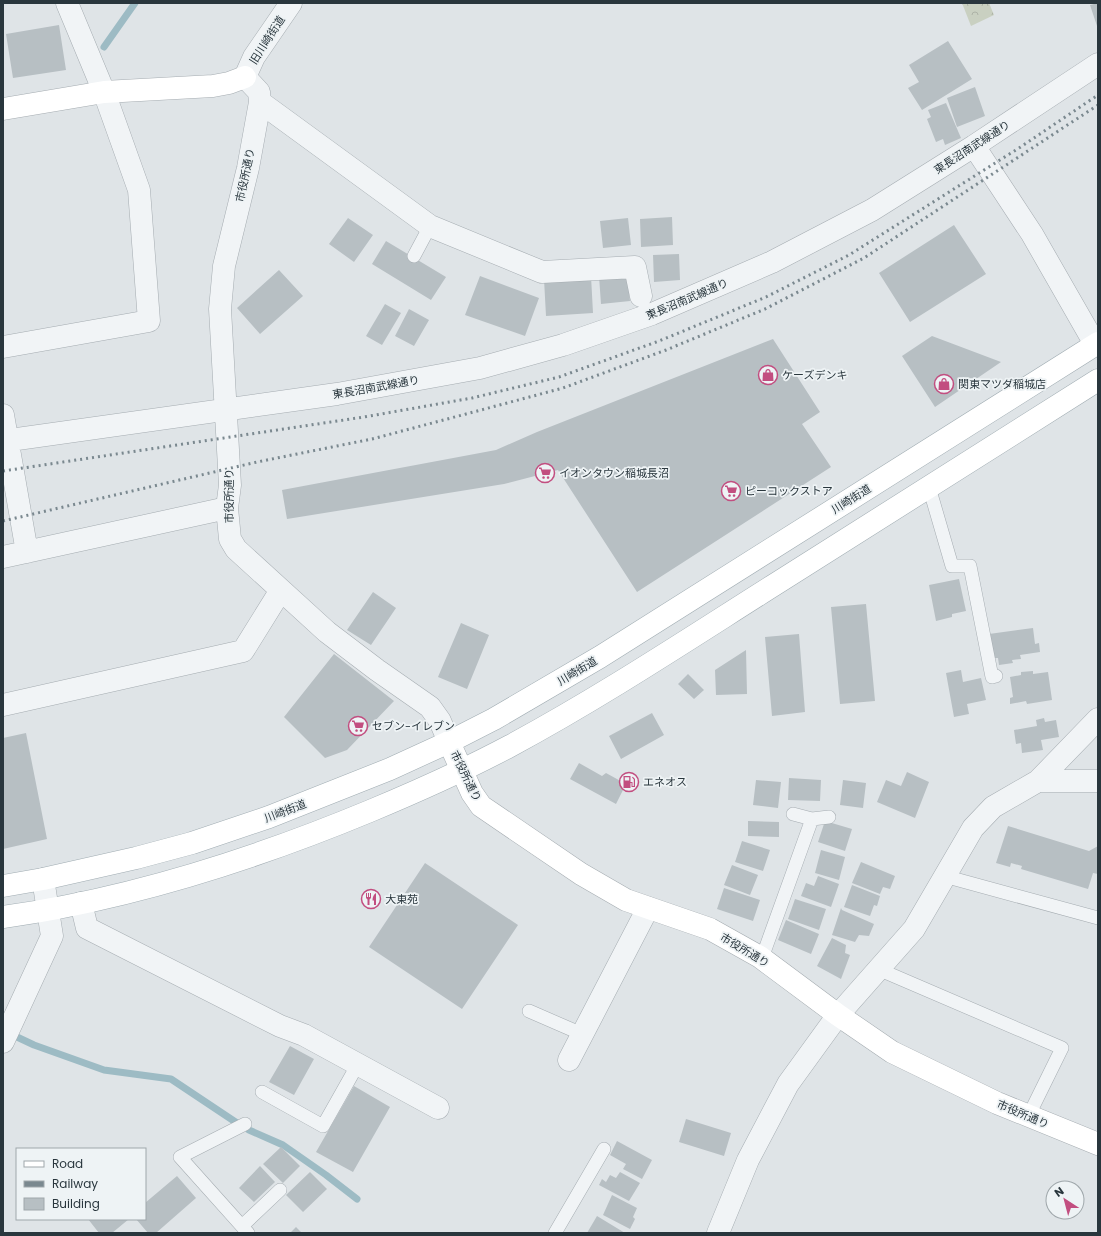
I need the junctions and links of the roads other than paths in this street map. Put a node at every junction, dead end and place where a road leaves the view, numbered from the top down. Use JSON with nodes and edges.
{"nodes":[{"id":1,"x":67,"y":3,"type":"edge"},
{"id":2,"x":291,"y":3,"type":"edge"},
{"id":3,"x":1098,"y":64,"type":"edge"},
{"id":4,"x":245,"y":77,"type":"junction"},
{"id":5,"x":104,"y":92,"type":"junction"},
{"id":6,"x":260,"y":102,"type":"junction"},
{"id":7,"x":3,"y":109,"type":"edge"},
{"id":8,"x":974,"y":146,"type":"junction"},
{"id":9,"x":430,"y":226,"type":"junction"},
{"id":10,"x":414,"y":256,"type":"dead end"},
{"id":11,"x":641,"y":296,"type":"dead end"},
{"id":12,"x":1097,"y":343,"type":"edge"},
{"id":13,"x":3,"y":347,"type":"edge"},
{"id":14,"x":1098,"y":380,"type":"edge"},
{"id":15,"x":227,"y":410,"type":"junction"},
{"id":16,"x":3,"y":415,"type":"edge"},
{"id":17,"x":5,"y":441,"type":"edge"},
{"id":18,"x":929,"y":487,"type":"junction"},
{"id":19,"x":227,"y":508,"type":"junction"},
{"id":20,"x":26,"y":552,"type":"junction"},
{"id":21,"x":3,"y":557,"type":"edge"},
{"id":22,"x":281,"y":590,"type":"junction"},
{"id":23,"x":996,"y":676,"type":"dead end"},
{"id":24,"x":3,"y":705,"type":"edge"},
{"id":25,"x":1098,"y":718,"type":"edge"},
{"id":26,"x":450,"y":742,"type":"junction"},
{"id":27,"x":461,"y":770,"type":"junction"},
{"id":28,"x":1038,"y":781,"type":"junction"},
{"id":29,"x":1098,"y":781,"type":"edge"},
{"id":30,"x":793,"y":814,"type":"dead end"},
{"id":31,"x":829,"y":817,"type":"dead end"},
{"id":32,"x":812,"y":818,"type":"junction"},
{"id":33,"x":944,"y":876,"type":"junction"},
{"id":34,"x":43,"y":879,"type":"junction"},
{"id":35,"x":3,"y":886,"type":"edge"},
{"id":36,"x":81,"y":903,"type":"junction"},
{"id":37,"x":648,"y":908,"type":"junction"},
{"id":38,"x":48,"y":910,"type":"junction"},
{"id":39,"x":3,"y":917,"type":"edge"},
{"id":40,"x":1098,"y":918,"type":"edge"},
{"id":41,"x":762,"y":958,"type":"junction"},
{"id":42,"x":878,"y":969,"type":"junction"},
{"id":43,"x":529,"y":1011,"type":"dead end"},
{"id":44,"x":838,"y":1015,"type":"junction"},
{"id":45,"x":582,"y":1034,"type":"junction"},
{"id":46,"x":3,"y":1042,"type":"edge"},
{"id":47,"x":569,"y":1060,"type":"dead end"},
{"id":48,"x":358,"y":1064,"type":"junction"},
{"id":49,"x":262,"y":1092,"type":"dead end"},
{"id":50,"x":438,"y":1108,"type":"dead end"},
{"id":51,"x":1028,"y":1117,"type":"junction"},
{"id":52,"x":245,"y":1124,"type":"dead end"},
{"id":53,"x":1098,"y":1144,"type":"edge"},
{"id":54,"x":604,"y":1149,"type":"dead end"},
{"id":55,"x":280,"y":1190,"type":"dead end"},
{"id":56,"x":245,"y":1230,"type":"edge"},
{"id":57,"x":555,"y":1233,"type":"edge"},
{"id":58,"x":718,"y":1233,"type":"edge"}],
"edges":[{"from":1,"to":5,"type":"street"},
{"from":2,"to":4,"type":"street","name":"旧川崎街道"},
{"from":3,"to":8,"type":"street","name":"東長沼南武線通り"},
{"from":4,"to":5,"type":"main road"},
{"from":4,"to":6,"type":"street"},
{"from":5,"to":7,"type":"main road"},
{"from":5,"to":13,"type":"street"},
{"from":6,"to":9,"type":"street"},
{"from":6,"to":15,"type":"street","name":"市役所通り"},
{"from":8,"to":12,"type":"street"},
{"from":8,"to":15,"type":"street","name":"東長沼南武線通り"},
{"from":9,"to":10,"type":"lane"},
{"from":9,"to":11,"type":"street"},
{"from":12,"to":26,"type":"main road","name":"川崎街道"},
{"from":14,"to":18,"type":"main road"},
{"from":15,"to":17,"type":"street","name":"東長沼南武線通り"},
{"from":15,"to":19,"type":"street","name":"市役所通り"},
{"from":16,"to":17,"type":"street"},
{"from":17,"to":20,"type":"street"},
{"from":18,"to":23,"type":"lane"},
{"from":18,"to":27,"type":"main road"},
{"from":19,"to":20,"type":"street"},
{"from":19,"to":22,"type":"street","name":"市役所通り"},
{"from":20,"to":21,"type":"street"},
{"from":22,"to":24,"type":"street"},
{"from":22,"to":26,"type":"street","name":"市役所通り"},
{"from":25,"to":28,"type":"street"},
{"from":26,"to":27,"type":"main road","name":"市役所通り"},
{"from":26,"to":34,"type":"main road","name":"川崎街道"},
{"from":27,"to":36,"type":"main road"},
{"from":27,"to":37,"type":"main road","name":"市役所通り"},
{"from":28,"to":29,"type":"street"},
{"from":28,"to":33,"type":"street"},
{"from":30,"to":32,"type":"lane"},
{"from":31,"to":32,"type":"lane"},
{"from":32,"to":41,"type":"lane"},
{"from":33,"to":40,"type":"lane"},
{"from":33,"to":42,"type":"street"},
{"from":34,"to":35,"type":"main road","name":"川崎街道"},
{"from":34,"to":38,"type":"street"},
{"from":36,"to":38,"type":"main road"},
{"from":36,"to":48,"type":"street"},
{"from":37,"to":41,"type":"main road","name":"市役所通り"},
{"from":37,"to":45,"type":"street"},
{"from":38,"to":39,"type":"main road"},
{"from":38,"to":46,"type":"street"},
{"from":41,"to":44,"type":"main road","name":"市役所通り"},
{"from":42,"to":44,"type":"street"},
{"from":42,"to":51,"type":"lane"},
{"from":43,"to":45,"type":"lane"},
{"from":44,"to":51,"type":"main road","name":"市役所通り"},
{"from":44,"to":58,"type":"street"},
{"from":45,"to":47,"type":"street"},
{"from":48,"to":49,"type":"lane"},
{"from":48,"to":50,"type":"street"},
{"from":51,"to":53,"type":"main road","name":"市役所通り"},
{"from":52,"to":56,"type":"lane"},
{"from":54,"to":57,"type":"lane"},
{"from":55,"to":56,"type":"lane"}]}
